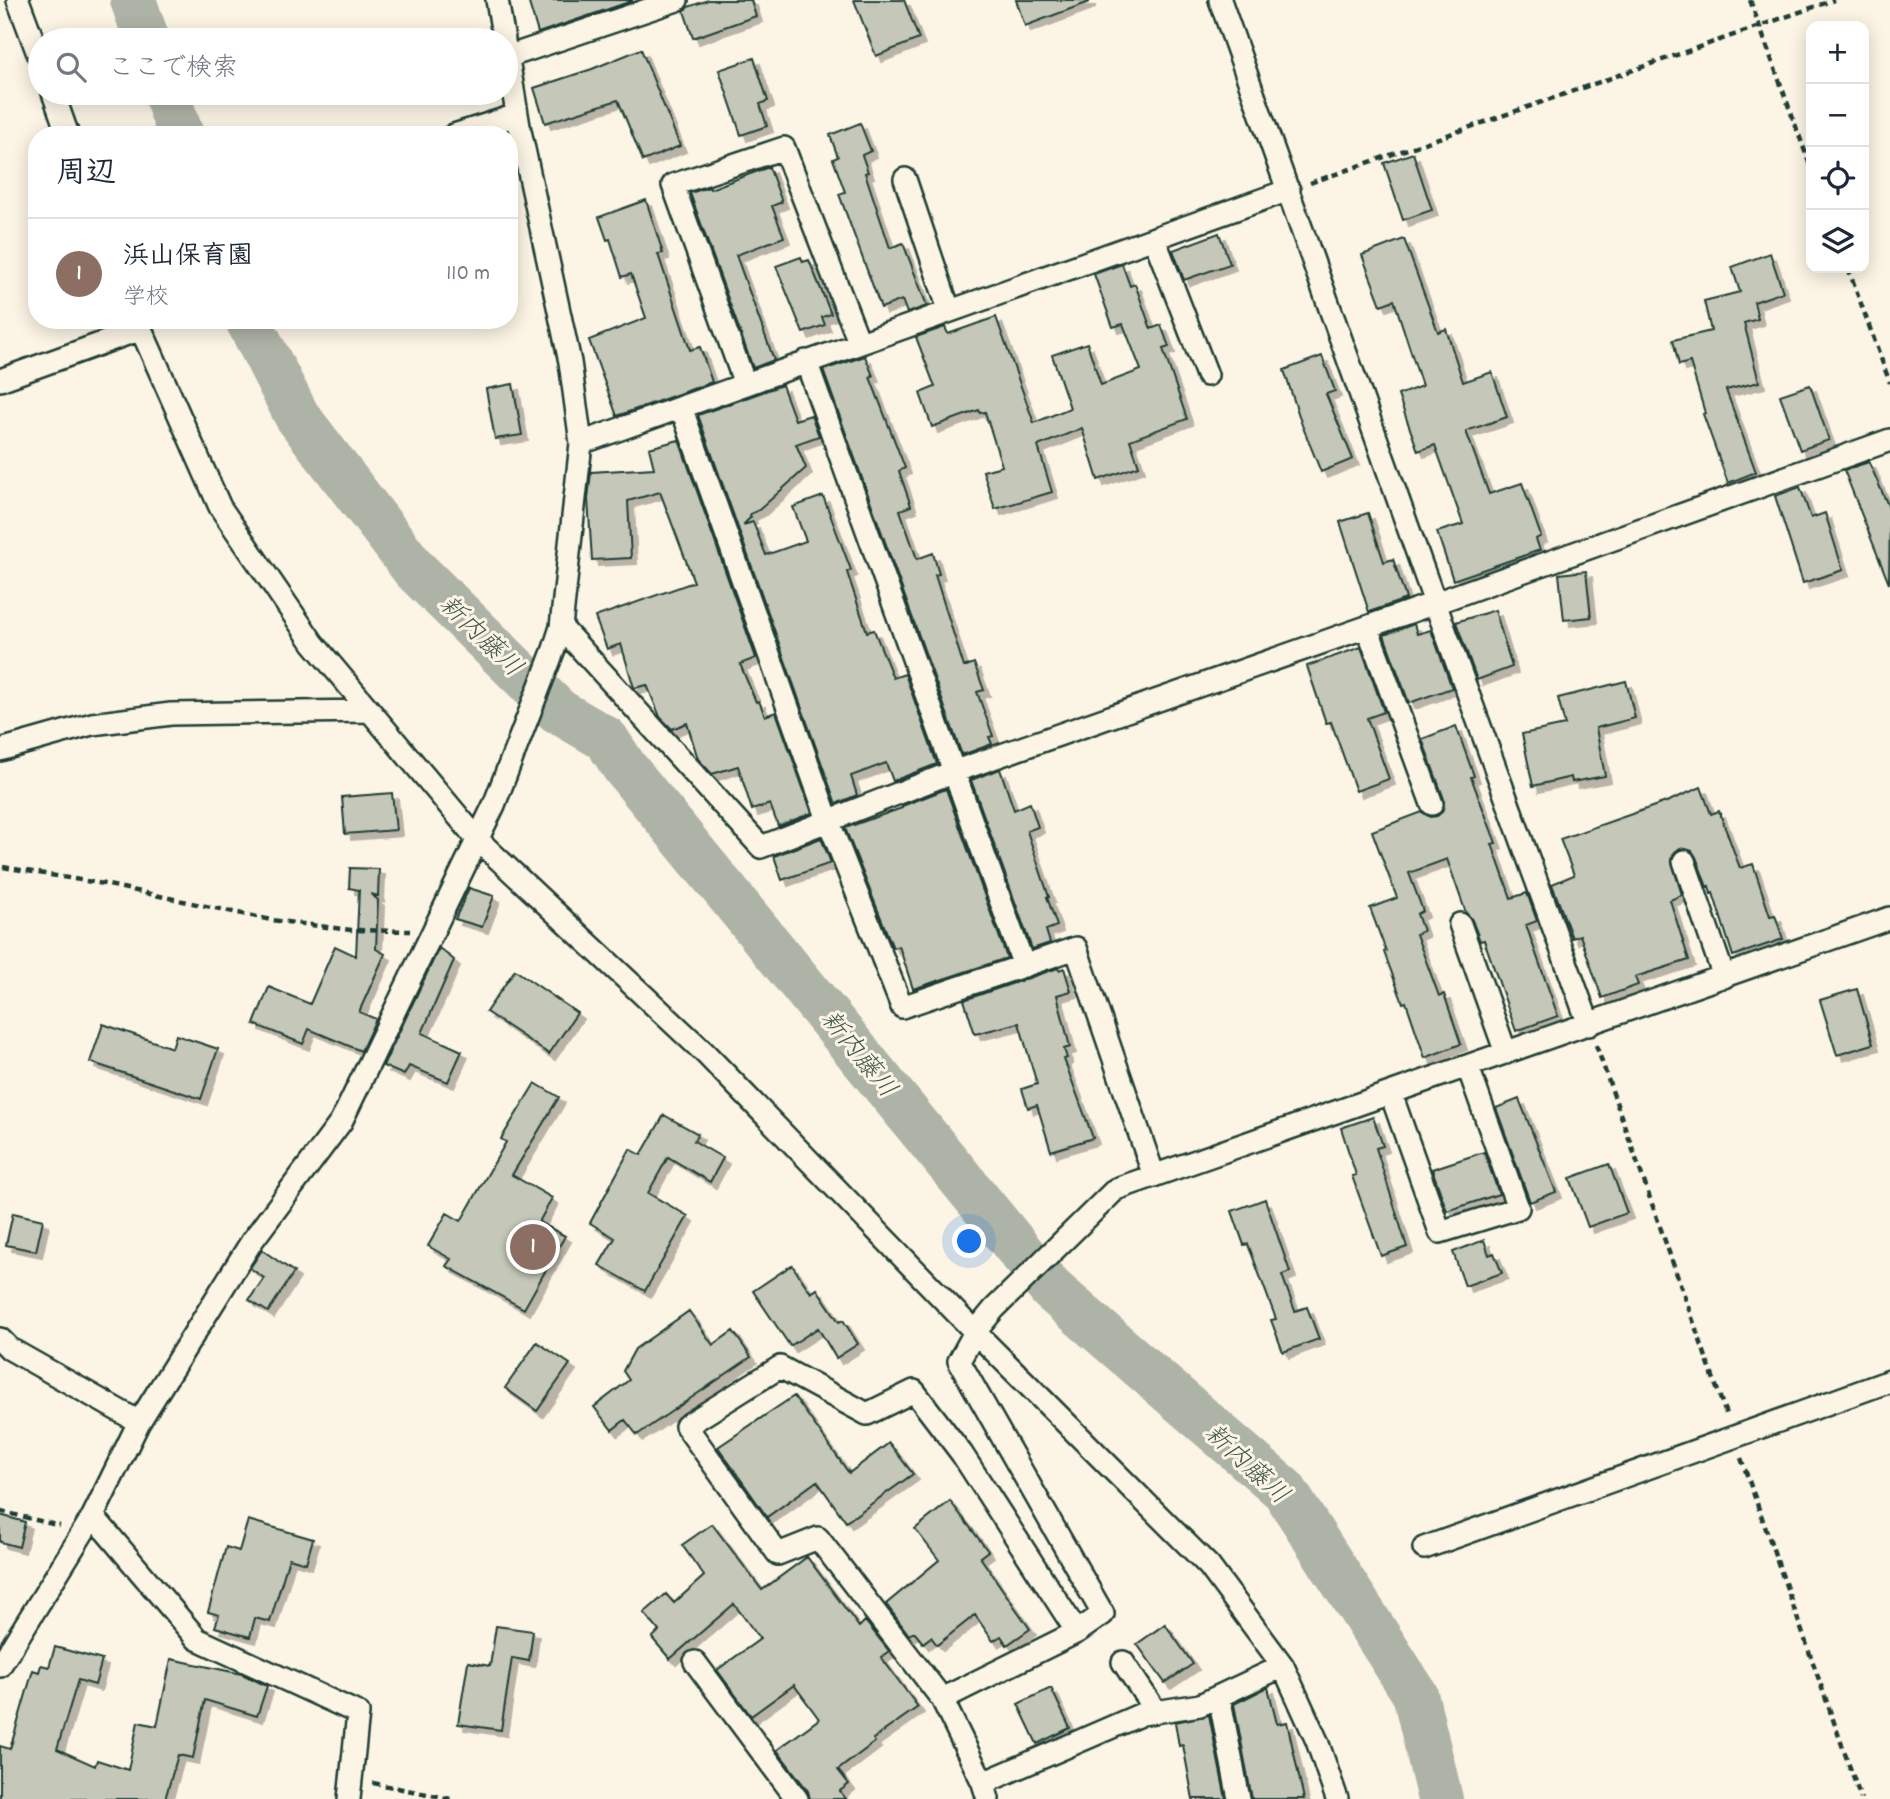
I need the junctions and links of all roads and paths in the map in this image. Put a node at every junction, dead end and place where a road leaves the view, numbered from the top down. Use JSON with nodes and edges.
{"nodes":[{"id":1,"x":18,"y":0,"type":"edge"},
{"id":2,"x":497,"y":0,"type":"edge"},
{"id":3,"x":677,"y":0,"type":"edge"},
{"id":4,"x":1220,"y":0,"type":"edge"},
{"id":5,"x":1750,"y":0,"type":"edge"},
{"id":6,"x":1834,"y":0,"type":"edge"},
{"id":7,"x":1760,"y":27,"type":"junction"},
{"id":8,"x":28,"y":28,"type":"edge"},
{"id":9,"x":502,"y":28,"type":"edge"},
{"id":10,"x":518,"y":45,"type":"edge"},
{"id":11,"x":57,"y":105,"type":"edge"},
{"id":12,"x":515,"y":105,"type":"edge"},
{"id":13,"x":517,"y":115,"type":"junction"},
{"id":14,"x":65,"y":126,"type":"edge"},
{"id":15,"x":482,"y":126,"type":"edge"},
{"id":16,"x":1806,"y":154,"type":"edge"},
{"id":17,"x":905,"y":179,"type":"dead end"},
{"id":18,"x":1289,"y":190,"type":"junction"},
{"id":19,"x":1154,"y":238,"type":"junction"},
{"id":20,"x":1850,"y":273,"type":"edge"},
{"id":21,"x":949,"y":310,"type":"junction"},
{"id":22,"x":129,"y":329,"type":"edge"},
{"id":23,"x":141,"y":329,"type":"edge"},
{"id":24,"x":859,"y":342,"type":"junction"},
{"id":25,"x":806,"y":361,"type":"junction"},
{"id":26,"x":1207,"y":375,"type":"dead end"},
{"id":27,"x":0,"y":380,"type":"edge"},
{"id":28,"x":1890,"y":383,"type":"edge"},
{"id":29,"x":745,"y":384,"type":"junction"},
{"id":30,"x":681,"y":407,"type":"junction"},
{"id":31,"x":1890,"y":440,"type":"edge"},
{"id":32,"x":581,"y":443,"type":"junction"},
{"id":33,"x":1435,"y":603,"type":"junction"},
{"id":34,"x":561,"y":627,"type":"junction"},
{"id":35,"x":1367,"y":627,"type":"junction"},
{"id":36,"x":369,"y":711,"type":"junction"},
{"id":37,"x":0,"y":750,"type":"edge"},
{"id":38,"x":953,"y":772,"type":"junction"},
{"id":39,"x":1432,"y":804,"type":"dead end"},
{"id":40,"x":828,"y":820,"type":"junction"},
{"id":41,"x":478,"y":840,"type":"junction"},
{"id":42,"x":1684,"y":861,"type":"dead end"},
{"id":43,"x":4,"y":867,"type":"dead end"},
{"id":44,"x":1890,"y":918,"type":"edge"},
{"id":45,"x":1460,"y":924,"type":"dead end"},
{"id":46,"x":434,"y":932,"type":"junction"},
{"id":47,"x":1024,"y":966,"type":"junction"},
{"id":48,"x":1724,"y":977,"type":"junction"},
{"id":49,"x":1589,"y":1025,"type":"junction"},
{"id":50,"x":1506,"y":1054,"type":"junction"},
{"id":51,"x":1468,"y":1067,"type":"junction"},
{"id":52,"x":1391,"y":1094,"type":"junction"},
{"id":53,"x":1154,"y":1176,"type":"junction"},
{"id":54,"x":975,"y":1332,"type":"junction"},
{"id":55,"x":0,"y":1339,"type":"edge"},
{"id":56,"x":1890,"y":1381,"type":"edge"},
{"id":57,"x":139,"y":1422,"type":"junction"},
{"id":58,"x":1734,"y":1437,"type":"junction"},
{"id":59,"x":0,"y":1511,"type":"edge"},
{"id":60,"x":89,"y":1524,"type":"junction"},
{"id":61,"x":1424,"y":1548,"type":"dead end"},
{"id":62,"x":1077,"y":1632,"type":"junction"},
{"id":63,"x":695,"y":1662,"type":"dead end"},
{"id":64,"x":1123,"y":1662,"type":"dead end"},
{"id":65,"x":0,"y":1666,"type":"edge"},
{"id":66,"x":1283,"y":1666,"type":"junction"},
{"id":67,"x":1219,"y":1696,"type":"junction"},
{"id":68,"x":942,"y":1699,"type":"junction"},
{"id":69,"x":1156,"y":1712,"type":"junction"},
{"id":70,"x":350,"y":1789,"type":"edge"},
{"id":71,"x":985,"y":1791,"type":"edge"},
{"id":72,"x":451,"y":1799,"type":"edge"},
{"id":73,"x":797,"y":1799,"type":"edge"},
{"id":74,"x":1240,"y":1799,"type":"edge"},
{"id":75,"x":1337,"y":1799,"type":"edge"},
{"id":76,"x":1861,"y":1799,"type":"edge"}],
"edges":[{"from":1,"to":8,"type":"street"},
{"from":2,"to":9,"type":"street"},
{"from":3,"to":10,"type":"street"},
{"from":4,"to":18,"type":"street"},
{"from":5,"to":7,"type":"path"},
{"from":6,"to":7,"type":"path"},
{"from":7,"to":16,"type":"path"},
{"from":7,"to":18,"type":"path"},
{"from":11,"to":14,"type":"street"},
{"from":12,"to":13,"type":"street"},
{"from":13,"to":15,"type":"street"},
{"from":13,"to":32,"type":"street"},
{"from":17,"to":21,"type":"street"},
{"from":18,"to":19,"type":"street"},
{"from":18,"to":33,"type":"street"},
{"from":19,"to":21,"type":"street"},
{"from":19,"to":26,"type":"street"},
{"from":20,"to":28,"type":"path"},
{"from":21,"to":24,"type":"street"},
{"from":22,"to":27,"type":"street"},
{"from":23,"to":36,"type":"street"},
{"from":24,"to":25,"type":"street"},
{"from":24,"to":29,"type":"street"},
{"from":25,"to":29,"type":"street"},
{"from":25,"to":38,"type":"street"},
{"from":29,"to":30,"type":"street"},
{"from":30,"to":32,"type":"street"},
{"from":30,"to":40,"type":"street"},
{"from":31,"to":33,"type":"street"},
{"from":32,"to":34,"type":"street"},
{"from":33,"to":35,"type":"street"},
{"from":33,"to":49,"type":"street"},
{"from":34,"to":40,"type":"street"},
{"from":34,"to":41,"type":"street"},
{"from":35,"to":38,"type":"street"},
{"from":35,"to":39,"type":"street"},
{"from":36,"to":37,"type":"street"},
{"from":36,"to":41,"type":"street"},
{"from":38,"to":40,"type":"street"},
{"from":38,"to":47,"type":"street"},
{"from":40,"to":47,"type":"street"},
{"from":41,"to":46,"type":"street"},
{"from":41,"to":54,"type":"street"},
{"from":42,"to":48,"type":"street"},
{"from":43,"to":46,"type":"path"},
{"from":44,"to":48,"type":"street"},
{"from":45,"to":50,"type":"street"},
{"from":46,"to":57,"type":"street"},
{"from":47,"to":53,"type":"street"},
{"from":48,"to":49,"type":"street"},
{"from":49,"to":50,"type":"street"},
{"from":49,"to":58,"type":"path"},
{"from":50,"to":51,"type":"street"},
{"from":51,"to":52,"type":"street"},
{"from":51,"to":52,"type":"street"},
{"from":52,"to":53,"type":"street"},
{"from":53,"to":54,"type":"street"},
{"from":54,"to":62,"type":"street"},
{"from":54,"to":66,"type":"street"},
{"from":55,"to":57,"type":"street"},
{"from":56,"to":58,"type":"street"},
{"from":57,"to":60,"type":"street"},
{"from":58,"to":61,"type":"street"},
{"from":58,"to":76,"type":"path"},
{"from":59,"to":60,"type":"path"},
{"from":60,"to":65,"type":"street"},
{"from":60,"to":70,"type":"street"},
{"from":62,"to":68,"type":"street"},
{"from":62,"to":68,"type":"street"},
{"from":63,"to":73,"type":"street"},
{"from":64,"to":69,"type":"street"},
{"from":66,"to":67,"type":"street"},
{"from":66,"to":75,"type":"street"},
{"from":67,"to":69,"type":"street"},
{"from":67,"to":74,"type":"street"},
{"from":68,"to":71,"type":"street"},
{"from":69,"to":71,"type":"street"},
{"from":70,"to":72,"type":"path"}]}
